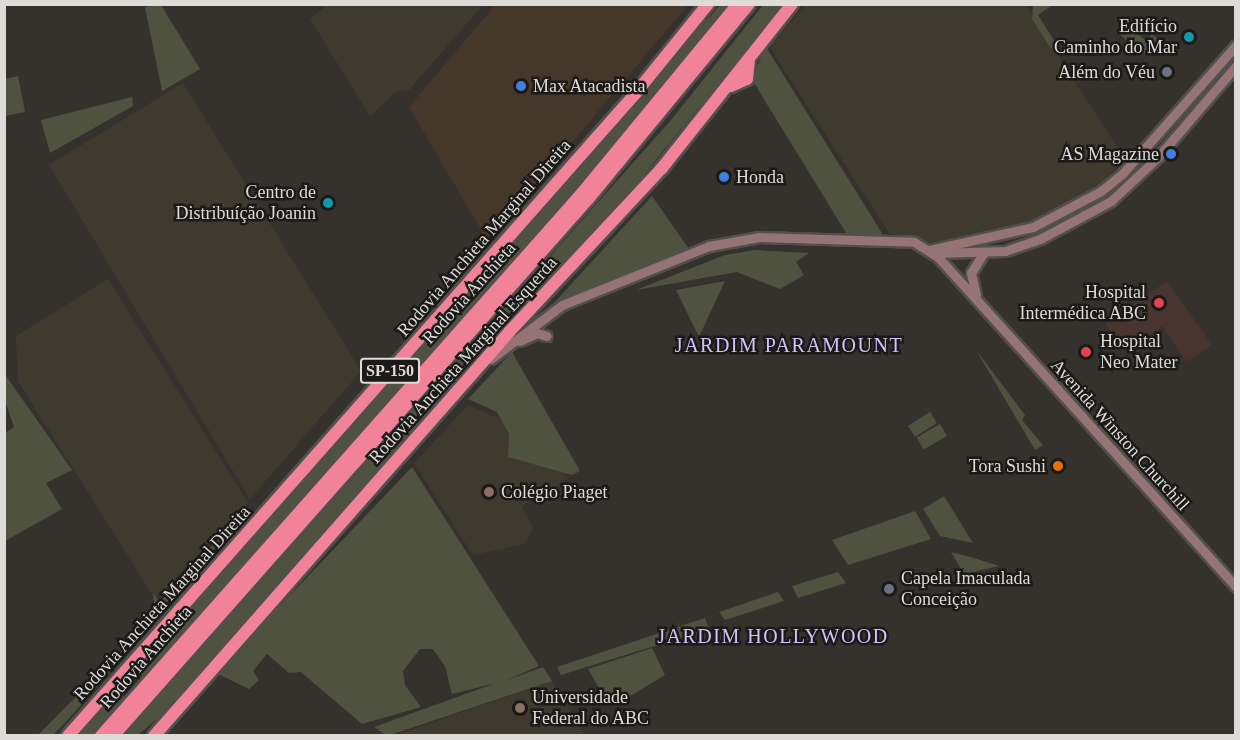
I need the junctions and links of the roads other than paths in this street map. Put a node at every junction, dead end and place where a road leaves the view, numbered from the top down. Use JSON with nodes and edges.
{"nodes":[{"id":1,"x":694,"y":4,"type":"edge"},
{"id":2,"x":708,"y":4,"type":"edge"},
{"id":3,"x":738,"y":4,"type":"edge"},
{"id":4,"x":749,"y":4,"type":"edge"},
{"id":5,"x":792,"y":4,"type":"edge"},
{"id":6,"x":1236,"y":45,"type":"edge"},
{"id":7,"x":1236,"y":66,"type":"edge"},
{"id":8,"x":649,"y":76,"type":"junction"},
{"id":9,"x":1155,"y":137,"type":"junction"},
{"id":10,"x":1158,"y":157,"type":"junction"},
{"id":11,"x":932,"y":251,"type":"junction"},
{"id":12,"x":983,"y":254,"type":"junction"},
{"id":13,"x":972,"y":270,"type":"junction"},
{"id":14,"x":952,"y":274,"type":"junction"},
{"id":15,"x":981,"y":305,"type":"junction"},
{"id":16,"x":547,"y":336,"type":"dead end"},
{"id":17,"x":495,"y":356,"type":"junction"},
{"id":18,"x":473,"y":374,"type":"junction"},
{"id":19,"x":1236,"y":587,"type":"edge"},
{"id":20,"x":179,"y":706,"type":"junction"},
{"id":21,"x":68,"y":735,"type":"edge"},
{"id":22,"x":101,"y":735,"type":"edge"},
{"id":23,"x":113,"y":735,"type":"edge"},
{"id":24,"x":142,"y":735,"type":"edge"},
{"id":25,"x":154,"y":735,"type":"edge"}],
"edges":[{"from":1,"to":8,"type":"highway"},
{"from":2,"to":8,"type":"highway","name":"Rodovia Anchieta Marginal Direita","number":"SP-150"},
{"from":3,"to":22,"type":"highway","name":"Rodovia Anchieta","number":"SP-150"},
{"from":4,"to":23,"type":"highway","name":"Rodovia Anchieta","number":"SP-150"},
{"from":5,"to":18,"type":"highway","name":"Rodovia Anchieta Marginal Esquerda"},
{"from":6,"to":9,"type":"main road"},
{"from":7,"to":10,"type":"main road"},
{"from":8,"to":21,"type":"highway","name":"Rodovia Anchieta Marginal Direita","number":"SP-150"},
{"from":9,"to":10,"type":"main road"},
{"from":9,"to":11,"type":"main road"},
{"from":10,"to":12,"type":"main road"},
{"from":11,"to":12,"type":"main road"},
{"from":11,"to":14,"type":"main road","name":"Avenida Winston Churchill"},
{"from":11,"to":17,"type":"main road"},
{"from":12,"to":13,"type":"main road"},
{"from":13,"to":14,"type":"main road"},
{"from":13,"to":15,"type":"main road","name":"Avenida Winston Churchill"},
{"from":14,"to":15,"type":"main road","name":"Avenida Winston Churchill"},
{"from":15,"to":19,"type":"main road","name":"Avenida Winston Churchill"},
{"from":16,"to":17,"type":"main road"},
{"from":17,"to":18,"type":"main road"},
{"from":18,"to":20,"type":"highway","name":"Rodovia Anchieta Marginal Esquerda"},
{"from":20,"to":24,"type":"highway"},
{"from":20,"to":25,"type":"highway","name":"Rodovia Anchieta Marginal Esquerda"}]}
